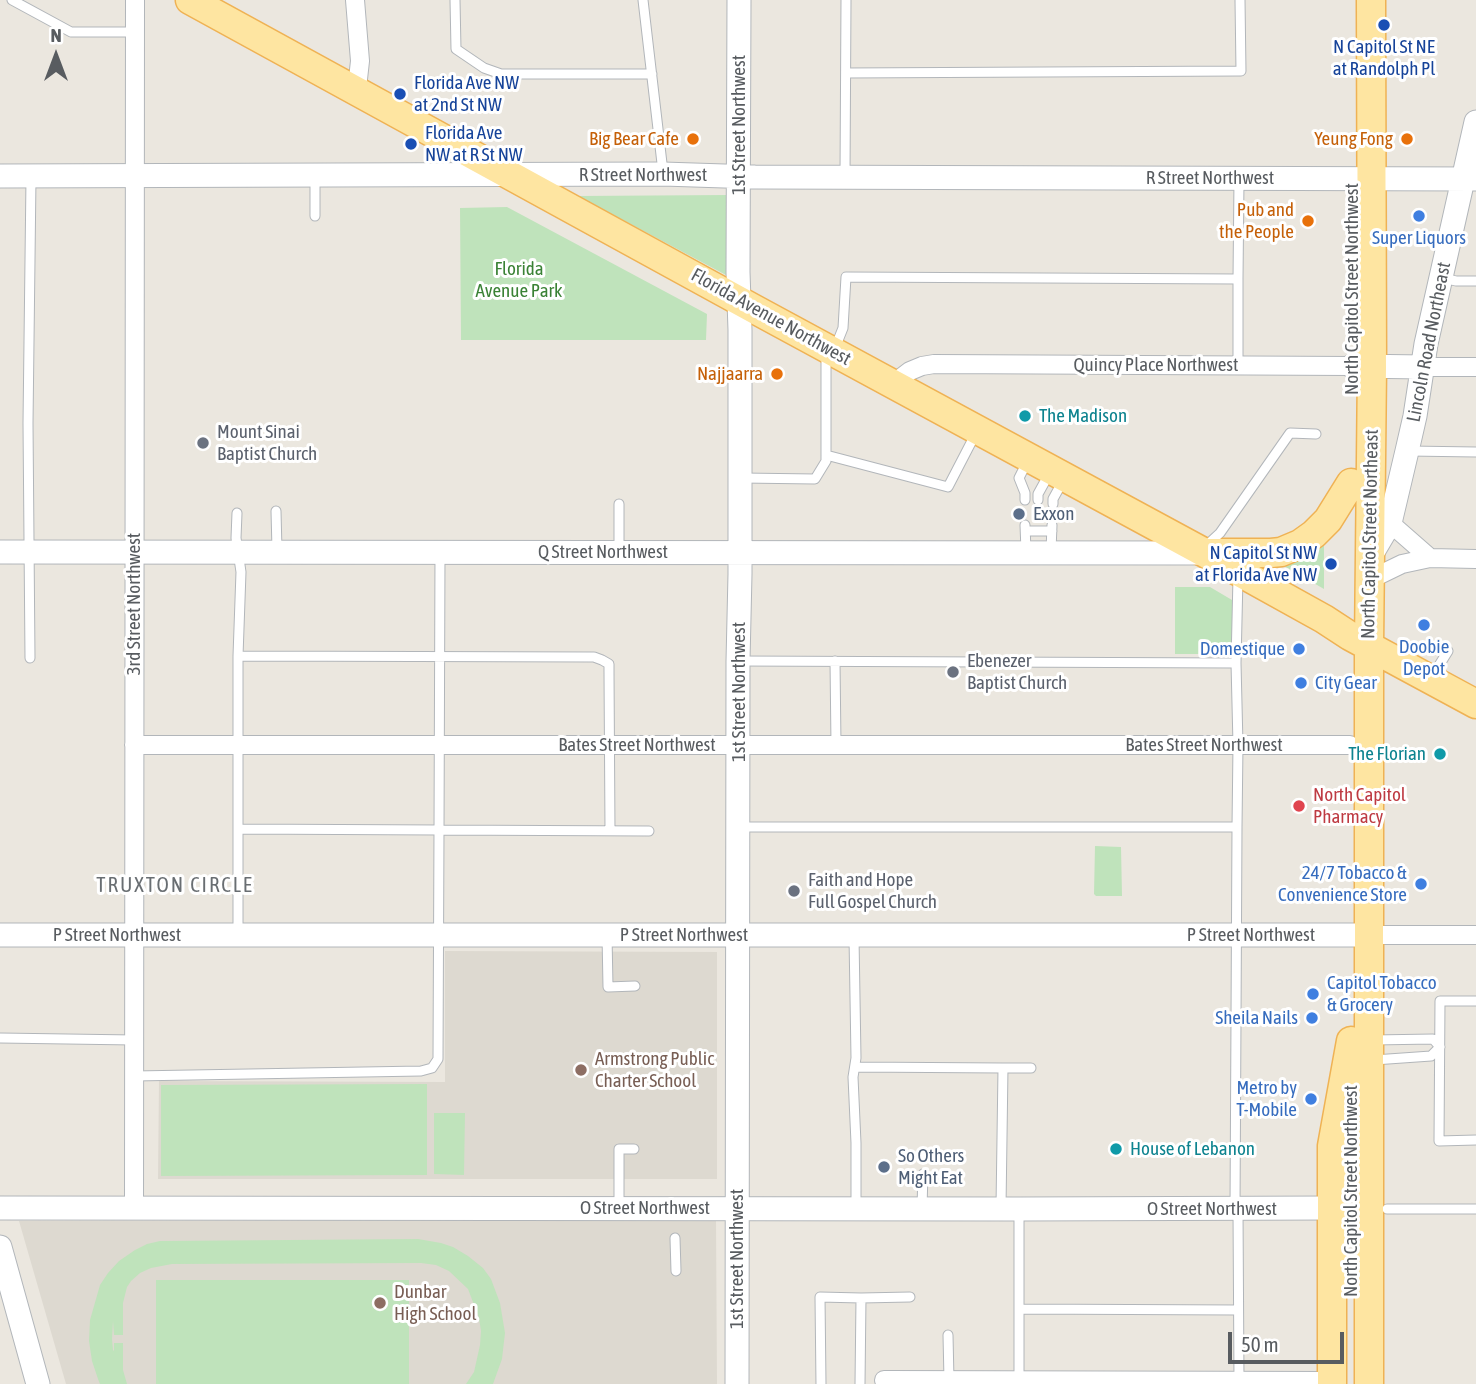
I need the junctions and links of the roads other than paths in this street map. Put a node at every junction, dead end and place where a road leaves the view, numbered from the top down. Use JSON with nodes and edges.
{"nodes":[{"id":1,"x":12,"y":0,"type":"edge"},
{"id":2,"x":135,"y":0,"type":"edge"},
{"id":3,"x":190,"y":0,"type":"edge"},
{"id":4,"x":355,"y":0,"type":"edge"},
{"id":5,"x":455,"y":0,"type":"edge"},
{"id":6,"x":643,"y":0,"type":"edge"},
{"id":7,"x":739,"y":0,"type":"edge"},
{"id":8,"x":846,"y":0,"type":"edge"},
{"id":9,"x":1240,"y":0,"type":"edge"},
{"id":10,"x":1352,"y":0,"type":"edge"},
{"id":11,"x":1371,"y":0,"type":"edge"},
{"id":12,"x":135,"y":32,"type":"junction"},
{"id":13,"x":846,"y":73,"type":"junction"},
{"id":14,"x":652,"y":74,"type":"junction"},
{"id":15,"x":354,"y":90,"type":"junction"},
{"id":16,"x":1476,"y":122,"type":"edge"},
{"id":17,"x":508,"y":174,"type":"junction"},
{"id":18,"x":663,"y":174,"type":"junction"},
{"id":19,"x":0,"y":176,"type":"edge"},
{"id":20,"x":31,"y":176,"type":"junction"},
{"id":21,"x":135,"y":176,"type":"junction"},
{"id":22,"x":315,"y":176,"type":"junction"},
{"id":23,"x":739,"y":176,"type":"junction"},
{"id":24,"x":845,"y":177,"type":"junction"},
{"id":25,"x":1239,"y":178,"type":"junction"},
{"id":26,"x":1361,"y":179,"type":"junction"},
{"id":27,"x":1470,"y":179,"type":"edge"},
{"id":28,"x":315,"y":216,"type":"dead end"},
{"id":29,"x":1441,"y":277,"type":"junction"},
{"id":30,"x":1238,"y":279,"type":"junction"},
{"id":31,"x":1476,"y":281,"type":"edge"},
{"id":32,"x":739,"y":299,"type":"junction"},
{"id":33,"x":830,"y":349,"type":"junction"},
{"id":34,"x":1238,"y":365,"type":"junction"},
{"id":35,"x":1362,"y":366,"type":"junction"},
{"id":36,"x":1424,"y":367,"type":"junction"},
{"id":37,"x":1476,"y":367,"type":"edge"},
{"id":38,"x":893,"y":384,"type":"junction"},
{"id":39,"x":978,"y":430,"type":"junction"},
{"id":40,"x":1317,"y":434,"type":"dead end"},
{"id":41,"x":1407,"y":451,"type":"junction"},
{"id":42,"x":1476,"y":452,"type":"edge"},
{"id":43,"x":826,"y":455,"type":"junction"},
{"id":44,"x":740,"y":478,"type":"junction"},
{"id":45,"x":1352,"y":483,"type":"junction"},
{"id":46,"x":1047,"y":486,"type":"junction"},
{"id":47,"x":619,"y":504,"type":"dead end"},
{"id":48,"x":276,"y":511,"type":"dead end"},
{"id":49,"x":237,"y":513,"type":"dead end"},
{"id":50,"x":1390,"y":523,"type":"junction"},
{"id":51,"x":1026,"y":536,"type":"junction"},
{"id":52,"x":1051,"y":536,"type":"junction"},
{"id":53,"x":0,"y":552,"type":"edge"},
{"id":54,"x":30,"y":552,"type":"junction"},
{"id":55,"x":134,"y":552,"type":"junction"},
{"id":56,"x":238,"y":552,"type":"junction"},
{"id":57,"x":277,"y":552,"type":"junction"},
{"id":58,"x":440,"y":552,"type":"junction"},
{"id":59,"x":619,"y":552,"type":"junction"},
{"id":60,"x":1203,"y":552,"type":"junction"},
{"id":61,"x":740,"y":553,"type":"junction"},
{"id":62,"x":1430,"y":558,"type":"junction"},
{"id":63,"x":1476,"y":559,"type":"edge"},
{"id":64,"x":1370,"y":568,"type":"junction"},
{"id":65,"x":1238,"y":571,"type":"junction"},
{"id":66,"x":1360,"y":641,"type":"junction"},
{"id":67,"x":1448,"y":651,"type":"dead end"},
{"id":68,"x":238,"y":656,"type":"junction"},
{"id":69,"x":440,"y":656,"type":"junction"},
{"id":70,"x":30,"y":658,"type":"dead end"},
{"id":71,"x":738,"y":661,"type":"junction"},
{"id":72,"x":835,"y":662,"type":"junction"},
{"id":73,"x":1237,"y":663,"type":"junction"},
{"id":74,"x":1431,"y":680,"type":"junction"},
{"id":75,"x":1476,"y":705,"type":"edge"},
{"id":76,"x":134,"y":745,"type":"junction"},
{"id":77,"x":238,"y":745,"type":"junction"},
{"id":78,"x":440,"y":745,"type":"junction"},
{"id":79,"x":609,"y":745,"type":"junction"},
{"id":80,"x":738,"y":745,"type":"junction"},
{"id":81,"x":836,"y":745,"type":"junction"},
{"id":82,"x":1238,"y":745,"type":"junction"},
{"id":83,"x":1350,"y":745,"type":"junction"},
{"id":84,"x":738,"y":827,"type":"junction"},
{"id":85,"x":1237,"y":827,"type":"junction"},
{"id":86,"x":238,"y":829,"type":"junction"},
{"id":87,"x":439,"y":830,"type":"junction"},
{"id":88,"x":610,"y":831,"type":"junction"},
{"id":89,"x":649,"y":831,"type":"dead end"},
{"id":90,"x":0,"y":935,"type":"edge"},
{"id":91,"x":134,"y":935,"type":"junction"},
{"id":92,"x":238,"y":935,"type":"junction"},
{"id":93,"x":439,"y":935,"type":"junction"},
{"id":94,"x":607,"y":935,"type":"junction"},
{"id":95,"x":738,"y":935,"type":"junction"},
{"id":96,"x":854,"y":935,"type":"junction"},
{"id":97,"x":1237,"y":935,"type":"junction"},
{"id":98,"x":1360,"y":935,"type":"junction"},
{"id":99,"x":1476,"y":935,"type":"edge"},
{"id":100,"x":635,"y":986,"type":"dead end"},
{"id":101,"x":1476,"y":1001,"type":"edge"},
{"id":102,"x":0,"y":1038,"type":"edge"},
{"id":103,"x":134,"y":1040,"type":"junction"},
{"id":104,"x":1440,"y":1047,"type":"junction"},
{"id":105,"x":1364,"y":1052,"type":"junction"},
{"id":106,"x":855,"y":1067,"type":"junction"},
{"id":107,"x":1003,"y":1068,"type":"junction"},
{"id":108,"x":1031,"y":1068,"type":"dead end"},
{"id":109,"x":134,"y":1076,"type":"junction"},
{"id":110,"x":1476,"y":1140,"type":"edge"},
{"id":111,"x":635,"y":1149,"type":"dead end"},
{"id":112,"x":923,"y":1174,"type":"dead end"},
{"id":113,"x":0,"y":1208,"type":"edge"},
{"id":114,"x":134,"y":1208,"type":"junction"},
{"id":115,"x":619,"y":1208,"type":"junction"},
{"id":116,"x":1332,"y":1208,"type":"junction"},
{"id":117,"x":738,"y":1209,"type":"junction"},
{"id":118,"x":856,"y":1209,"type":"junction"},
{"id":119,"x":922,"y":1209,"type":"junction"},
{"id":120,"x":1010,"y":1209,"type":"junction"},
{"id":121,"x":1236,"y":1209,"type":"junction"},
{"id":122,"x":1387,"y":1209,"type":"junction"},
{"id":123,"x":1476,"y":1209,"type":"edge"},
{"id":124,"x":676,"y":1237,"type":"dead end"},
{"id":125,"x":0,"y":1247,"type":"edge"},
{"id":126,"x":676,"y":1271,"type":"dead end"},
{"id":127,"x":910,"y":1297,"type":"dead end"},
{"id":128,"x":861,"y":1298,"type":"junction"},
{"id":129,"x":1019,"y":1309,"type":"junction"},
{"id":130,"x":1238,"y":1310,"type":"junction"},
{"id":131,"x":948,"y":1335,"type":"dead end"},
{"id":132,"x":949,"y":1380,"type":"junction"},
{"id":133,"x":880,"y":1382,"type":"edge"},
{"id":134,"x":1019,"y":1382,"type":"edge"},
{"id":135,"x":1239,"y":1382,"type":"edge"},
{"id":136,"x":1338,"y":1383,"type":"edge"},
{"id":137,"x":37,"y":1384,"type":"edge"},
{"id":138,"x":737,"y":1384,"type":"edge"},
{"id":139,"x":821,"y":1384,"type":"edge"},
{"id":140,"x":860,"y":1384,"type":"edge"},
{"id":141,"x":1368,"y":1384,"type":"edge"},
{"id":142,"x":1387,"y":1384,"type":"edge"}],
"edges":[{"from":1,"to":12,"type":"lane"},
{"from":2,"to":12,"type":"street","name":"3rd Street Northwest"},
{"from":3,"to":15,"type":"main road","name":"Florida Avenue Northwest"},
{"from":4,"to":15,"type":"street"},
{"from":5,"to":14,"type":"lane"},
{"from":6,"to":14,"type":"lane"},
{"from":7,"to":23,"type":"street","name":"1st Street Northwest"},
{"from":8,"to":13,"type":"lane"},
{"from":9,"to":13,"type":"lane"},
{"from":10,"to":26,"type":"main road","name":"North Capitol Street Northwest"},
{"from":11,"to":26,"type":"main road"},
{"from":12,"to":21,"type":"street","name":"3rd Street Northwest"},
{"from":13,"to":24,"type":"lane"},
{"from":14,"to":18,"type":"lane"},
{"from":15,"to":17,"type":"main road","name":"Florida Avenue Northwest"},
{"from":16,"to":27,"type":"street","name":"Lincoln Road Northeast"},
{"from":17,"to":18,"type":"street","name":"R Street Northwest"},
{"from":17,"to":22,"type":"street","name":"R Street Northwest"},
{"from":17,"to":32,"type":"main road","name":"Florida Avenue Northwest"},
{"from":18,"to":23,"type":"street","name":"R Street Northwest"},
{"from":19,"to":20,"type":"street","name":"R Street Northwest"},
{"from":20,"to":21,"type":"street","name":"R Street Northwest"},
{"from":20,"to":54,"type":"lane"},
{"from":21,"to":22,"type":"street","name":"R Street Northwest"},
{"from":21,"to":55,"type":"street","name":"3rd Street Northwest"},
{"from":22,"to":28,"type":"lane"},
{"from":23,"to":24,"type":"street","name":"R Street Northwest"},
{"from":23,"to":32,"type":"street","name":"1st Street Northwest"},
{"from":24,"to":25,"type":"street","name":"R Street Northwest"},
{"from":25,"to":26,"type":"street","name":"R Street Northwest"},
{"from":25,"to":30,"type":"lane"},
{"from":26,"to":27,"type":"street","name":"R Street Northwest"},
{"from":26,"to":35,"type":"main road","name":"North Capitol Street Northwest"},
{"from":27,"to":29,"type":"street","name":"Lincoln Road Northeast"},
{"from":29,"to":31,"type":"lane"},
{"from":29,"to":36,"type":"street","name":"Lincoln Road Northeast"},
{"from":30,"to":33,"type":"lane"},
{"from":30,"to":34,"type":"lane"},
{"from":32,"to":33,"type":"main road","name":"Florida Avenue Northwest"},
{"from":32,"to":44,"type":"street","name":"1st Street Northwest"},
{"from":33,"to":38,"type":"main road","name":"Florida Avenue Northwest"},
{"from":33,"to":43,"type":"lane"},
{"from":34,"to":35,"type":"street","name":"Quincy Place Northwest"},
{"from":34,"to":38,"type":"street","name":"Quincy Place Northwest"},
{"from":35,"to":36,"type":"street","name":"Quincy Place Northwest"},
{"from":35,"to":45,"type":"main road","name":"North Capitol Street Northwest"},
{"from":35,"to":64,"type":"main road","name":"North Capitol Street Northeast"},
{"from":36,"to":37,"type":"street"},
{"from":36,"to":41,"type":"street","name":"Lincoln Road Northeast"},
{"from":38,"to":39,"type":"main road","name":"Florida Avenue Northwest"},
{"from":39,"to":43,"type":"lane"},
{"from":39,"to":46,"type":"main road","name":"Florida Avenue Northwest"},
{"from":40,"to":60,"type":"lane"},
{"from":41,"to":42,"type":"lane"},
{"from":41,"to":50,"type":"street","name":"Lincoln Road Northeast"},
{"from":43,"to":44,"type":"lane"},
{"from":44,"to":61,"type":"street","name":"1st Street Northwest"},
{"from":45,"to":60,"type":"main road"},
{"from":45,"to":66,"type":"main road","name":"North Capitol Street Northwest"},
{"from":46,"to":46,"type":"lane"},
{"from":46,"to":60,"type":"main road","name":"Florida Avenue Northwest"},
{"from":47,"to":59,"type":"lane"},
{"from":48,"to":57,"type":"lane"},
{"from":49,"to":56,"type":"lane"},
{"from":50,"to":62,"type":"street"},
{"from":50,"to":64,"type":"street","name":"Lincoln Road Northeast"},
{"from":51,"to":52,"type":"street","name":"Q Street Northwest"},
{"from":51,"to":52,"type":"lane"},
{"from":51,"to":61,"type":"street","name":"Q Street Northwest"},
{"from":52,"to":60,"type":"street","name":"Q Street Northwest"},
{"from":53,"to":54,"type":"street","name":"Q Street Northwest"},
{"from":54,"to":55,"type":"street","name":"Q Street Northwest"},
{"from":54,"to":70,"type":"lane"},
{"from":55,"to":56,"type":"street","name":"Q Street Northwest"},
{"from":55,"to":76,"type":"street","name":"3rd Street Northwest"},
{"from":56,"to":57,"type":"street","name":"Q Street Northwest"},
{"from":56,"to":68,"type":"lane"},
{"from":57,"to":58,"type":"street","name":"Q Street Northwest"},
{"from":58,"to":59,"type":"street","name":"Q Street Northwest"},
{"from":58,"to":69,"type":"lane"},
{"from":59,"to":61,"type":"street","name":"Q Street Northwest"},
{"from":60,"to":65,"type":"main road","name":"Florida Avenue Northwest"},
{"from":61,"to":71,"type":"street","name":"1st Street Northwest"},
{"from":62,"to":63,"type":"street"},
{"from":62,"to":64,"type":"street"},
{"from":64,"to":66,"type":"main road","name":"North Capitol Street Northeast"},
{"from":65,"to":66,"type":"main road","name":"Florida Avenue Northwest"},
{"from":65,"to":73,"type":"lane"},
{"from":66,"to":74,"type":"main road","name":"Florida Avenue Northwest"},
{"from":66,"to":83,"type":"main road","name":"North Capitol Street Northwest"},
{"from":66,"to":98,"type":"main road","name":"North Capitol Street Northeast"},
{"from":67,"to":74,"type":"lane"},
{"from":68,"to":69,"type":"lane"},
{"from":68,"to":77,"type":"lane"},
{"from":69,"to":78,"type":"lane"},
{"from":69,"to":79,"type":"lane"},
{"from":71,"to":72,"type":"lane"},
{"from":71,"to":80,"type":"street","name":"1st Street Northwest"},
{"from":72,"to":73,"type":"lane"},
{"from":72,"to":81,"type":"lane"},
{"from":73,"to":82,"type":"lane"},
{"from":74,"to":75,"type":"main road","name":"Florida Avenue Northwest"},
{"from":76,"to":77,"type":"street","name":"Bates Street Northwest"},
{"from":76,"to":91,"type":"street","name":"3rd Street Northwest"},
{"from":77,"to":78,"type":"street","name":"Bates Street Northwest"},
{"from":77,"to":86,"type":"lane"},
{"from":78,"to":79,"type":"street","name":"Bates Street Northwest"},
{"from":78,"to":87,"type":"lane"},
{"from":79,"to":80,"type":"street","name":"Bates Street Northwest"},
{"from":79,"to":88,"type":"lane"},
{"from":80,"to":81,"type":"street","name":"Bates Street Northwest"},
{"from":80,"to":84,"type":"street","name":"1st Street Northwest"},
{"from":81,"to":82,"type":"street","name":"Bates Street Northwest"},
{"from":82,"to":83,"type":"street","name":"Bates Street Northwest"},
{"from":82,"to":85,"type":"lane"},
{"from":83,"to":98,"type":"main road","name":"North Capitol Street Northwest"},
{"from":84,"to":85,"type":"lane"},
{"from":84,"to":95,"type":"street","name":"1st Street Northwest"},
{"from":85,"to":97,"type":"lane"},
{"from":86,"to":87,"type":"lane"},
{"from":86,"to":92,"type":"lane"},
{"from":87,"to":88,"type":"lane"},
{"from":87,"to":93,"type":"lane"},
{"from":88,"to":89,"type":"lane"},
{"from":90,"to":91,"type":"street","name":"P Street Northwest"},
{"from":91,"to":92,"type":"street","name":"P Street Northwest"},
{"from":91,"to":103,"type":"street","name":"3rd Street Northwest"},
{"from":92,"to":93,"type":"street","name":"P Street Northwest"},
{"from":93,"to":94,"type":"street","name":"P Street Northwest"},
{"from":93,"to":109,"type":"lane"},
{"from":94,"to":95,"type":"street","name":"P Street Northwest"},
{"from":94,"to":100,"type":"lane"},
{"from":95,"to":96,"type":"street","name":"P Street Northwest"},
{"from":95,"to":117,"type":"street","name":"1st Street Northwest"},
{"from":96,"to":97,"type":"street","name":"P Street Northwest"},
{"from":96,"to":106,"type":"lane"},
{"from":97,"to":98,"type":"street","name":"P Street Northwest"},
{"from":97,"to":121,"type":"lane"},
{"from":98,"to":99,"type":"street"},
{"from":98,"to":105,"type":"main road","name":"North Capitol Street Northwest"},
{"from":101,"to":104,"type":"lane"},
{"from":102,"to":103,"type":"lane"},
{"from":103,"to":109,"type":"street","name":"3rd Street Northwest"},
{"from":104,"to":105,"type":"lane"},
{"from":104,"to":105,"type":"lane"},
{"from":104,"to":110,"type":"lane"},
{"from":105,"to":116,"type":"main road","name":"North Capitol Street Northwest"},
{"from":105,"to":122,"type":"main road"},
{"from":105,"to":136,"type":"main road","name":"North Capitol Street Northwest"},
{"from":105,"to":141,"type":"main road"},
{"from":106,"to":107,"type":"lane"},
{"from":106,"to":118,"type":"lane"},
{"from":107,"to":108,"type":"lane"},
{"from":107,"to":120,"type":"lane"},
{"from":109,"to":114,"type":"street","name":"3rd Street Northwest"},
{"from":111,"to":115,"type":"lane"},
{"from":112,"to":119,"type":"lane"},
{"from":113,"to":114,"type":"street","name":"O Street Northwest"},
{"from":114,"to":115,"type":"street","name":"O Street Northwest"},
{"from":115,"to":117,"type":"street","name":"O Street Northwest"},
{"from":116,"to":121,"type":"street","name":"O Street Northwest"},
{"from":116,"to":136,"type":"main road","name":"North Capitol Street Northwest"},
{"from":117,"to":118,"type":"street","name":"O Street Northwest"},
{"from":117,"to":138,"type":"street","name":"1st Street Northwest"},
{"from":118,"to":119,"type":"street","name":"O Street Northwest"},
{"from":119,"to":120,"type":"street","name":"O Street Northwest"},
{"from":120,"to":121,"type":"street","name":"O Street Northwest"},
{"from":120,"to":129,"type":"lane"},
{"from":121,"to":130,"type":"lane"},
{"from":122,"to":123,"type":"lane"},
{"from":122,"to":142,"type":"main road"},
{"from":124,"to":126,"type":"lane"},
{"from":125,"to":137,"type":"street"},
{"from":127,"to":128,"type":"lane"},
{"from":128,"to":139,"type":"lane"},
{"from":128,"to":140,"type":"lane"},
{"from":129,"to":130,"type":"lane"},
{"from":129,"to":134,"type":"lane"},
{"from":130,"to":135,"type":"lane"},
{"from":131,"to":132,"type":"lane"},
{"from":132,"to":133,"type":"street"},
{"from":132,"to":134,"type":"street"},
{"from":134,"to":135,"type":"street"},
{"from":135,"to":136,"type":"street"}]}
